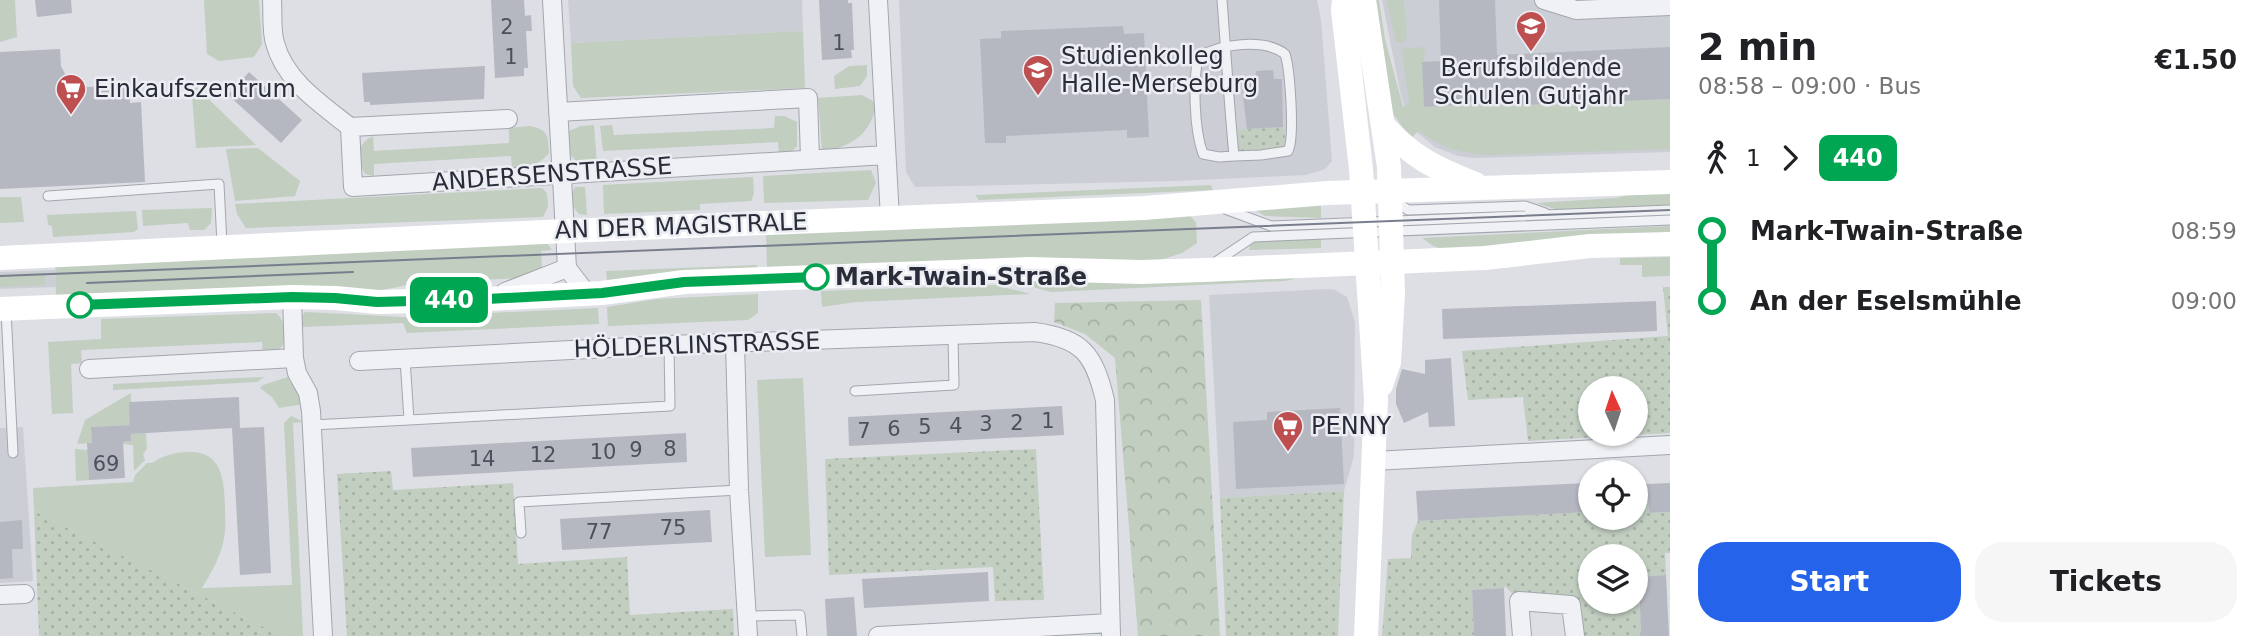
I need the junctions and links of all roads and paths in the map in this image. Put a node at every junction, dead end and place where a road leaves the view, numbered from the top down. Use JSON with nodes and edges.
{"nodes":[{"id":1,"x":272,"y":0,"type":"edge"},
{"id":2,"x":552,"y":0,"type":"edge"},
{"id":3,"x":878,"y":0,"type":"edge"},
{"id":4,"x":1222,"y":0,"type":"edge"},
{"id":5,"x":1344,"y":0,"type":"edge"},
{"id":6,"x":1364,"y":0,"type":"edge"},
{"id":7,"x":1545,"y":0,"type":"edge"},
{"id":8,"x":1670,"y":6,"type":"edge"},
{"id":9,"x":1226,"y":48,"type":"junction"},
{"id":10,"x":558,"y":112,"type":"junction"},
{"id":11,"x":508,"y":119,"type":"dead end"},
{"id":12,"x":1383,"y":125,"type":"junction"},
{"id":13,"x":350,"y":127,"type":"junction"},
{"id":14,"x":886,"y":155,"type":"junction"},
{"id":15,"x":1234,"y":156,"type":"junction"},
{"id":16,"x":810,"y":158,"type":"junction"},
{"id":17,"x":562,"y":173,"type":"junction"},
{"id":18,"x":1670,"y":182,"type":"edge"},
{"id":19,"x":1474,"y":187,"type":"junction"},
{"id":20,"x":1389,"y":191,"type":"junction"},
{"id":21,"x":1362,"y":192,"type":"junction"},
{"id":22,"x":48,"y":196,"type":"dead end"},
{"id":23,"x":1214,"y":204,"type":"junction"},
{"id":24,"x":1670,"y":210,"type":"edge"},
{"id":25,"x":1550,"y":215,"type":"junction"},
{"id":26,"x":890,"y":218,"type":"junction"},
{"id":27,"x":1670,"y":220,"type":"edge"},
{"id":28,"x":1383,"y":225,"type":"junction"},
{"id":29,"x":565,"y":231,"type":"junction"},
{"id":30,"x":1670,"y":244,"type":"edge"},
{"id":31,"x":222,"y":246,"type":"junction"},
{"id":32,"x":0,"y":258,"type":"edge"},
{"id":33,"x":1391,"y":261,"type":"junction"},
{"id":34,"x":1366,"y":262,"type":"junction"},
{"id":35,"x":567,"y":268,"type":"junction"},
{"id":36,"x":1204,"y":270,"type":"junction"},
{"id":37,"x":587,"y":294,"type":"junction"},
{"id":38,"x":292,"y":297,"type":"junction"},
{"id":39,"x":487,"y":299,"type":"junction"},
{"id":40,"x":3,"y":308,"type":"edge"},
{"id":41,"x":953,"y":336,"type":"junction"},
{"id":42,"x":735,"y":343,"type":"junction"},
{"id":43,"x":669,"y":345,"type":"junction"},
{"id":44,"x":294,"y":358,"type":"junction"},
{"id":45,"x":405,"y":359,"type":"junction"},
{"id":46,"x":359,"y":361,"type":"dead end"},
{"id":47,"x":89,"y":369,"type":"dead end"},
{"id":48,"x":855,"y":391,"type":"dead end"},
{"id":49,"x":1376,"y":399,"type":"junction"},
{"id":50,"x":409,"y":419,"type":"junction"},
{"id":51,"x":0,"y":421,"type":"edge"},
{"id":52,"x":11,"y":421,"type":"junction"},
{"id":53,"x":312,"y":425,"type":"junction"},
{"id":54,"x":1670,"y":445,"type":"edge"},
{"id":55,"x":13,"y":453,"type":"dead end"},
{"id":56,"x":1374,"y":461,"type":"junction"},
{"id":57,"x":739,"y":490,"type":"junction"},
{"id":58,"x":521,"y":533,"type":"dead end"},
{"id":59,"x":25,"y":594,"type":"dead end"},
{"id":60,"x":0,"y":595,"type":"edge"},
{"id":61,"x":747,"y":616,"type":"junction"},
{"id":62,"x":1110,"y":629,"type":"edge"},
{"id":63,"x":323,"y":636,"type":"edge"},
{"id":64,"x":748,"y":636,"type":"edge"},
{"id":65,"x":802,"y":636,"type":"edge"},
{"id":66,"x":878,"y":636,"type":"edge"},
{"id":67,"x":1366,"y":636,"type":"edge"},
{"id":68,"x":1522,"y":636,"type":"edge"},
{"id":69,"x":1575,"y":636,"type":"edge"}],
"edges":[{"from":1,"to":13,"type":"street"},
{"from":2,"to":10,"type":"street"},
{"from":3,"to":14,"type":"street"},
{"from":4,"to":9,"type":"lane"},
{"from":5,"to":21,"type":"main road"},
{"from":6,"to":12,"type":"main road"},
{"from":7,"to":8,"type":"street"},
{"from":9,"to":15,"type":"lane"},
{"from":9,"to":15,"type":"lane"},
{"from":9,"to":15,"type":"lane"},
{"from":10,"to":16,"type":"street"},
{"from":10,"to":17,"type":"street"},
{"from":11,"to":13,"type":"street"},
{"from":12,"to":19,"type":"main road"},
{"from":12,"to":20,"type":"main road"},
{"from":13,"to":17,"type":"street","name":"ANDERSENSTRASSE"},
{"from":14,"to":16,"type":"street","name":"ANDERSENSTRASSE"},
{"from":14,"to":26,"type":"street"},
{"from":16,"to":17,"type":"street","name":"ANDERSENSTRASSE"},
{"from":17,"to":29,"type":"street"},
{"from":18,"to":19,"type":"main road","name":"AN DER MAGISTRALE"},
{"from":19,"to":20,"type":"main road","name":"AN DER MAGISTRALE"},
{"from":19,"to":28,"type":"main road"},
{"from":20,"to":21,"type":"main road","name":"AN DER MAGISTRALE"},
{"from":20,"to":28,"type":"main road"},
{"from":21,"to":23,"type":"main road","name":"AN DER MAGISTRALE"},
{"from":21,"to":28,"type":"main road"},
{"from":22,"to":31,"type":"lane"},
{"from":23,"to":26,"type":"main road","name":"AN DER MAGISTRALE"},
{"from":23,"to":28,"type":"lane"},
{"from":24,"to":25,"type":"lane"},
{"from":25,"to":28,"type":"lane"},
{"from":25,"to":28,"type":"lane"},
{"from":26,"to":29,"type":"main road","name":"AN DER MAGISTRALE"},
{"from":27,"to":28,"type":"lane"},
{"from":28,"to":33,"type":"main road"},
{"from":28,"to":34,"type":"main road"},
{"from":28,"to":36,"type":"lane"},
{"from":29,"to":31,"type":"main road","name":"AN DER MAGISTRALE"},
{"from":29,"to":35,"type":"street"},
{"from":30,"to":33,"type":"main road"},
{"from":31,"to":32,"type":"main road","name":"AN DER MAGISTRALE"},
{"from":33,"to":34,"type":"main road"},
{"from":33,"to":49,"type":"main road"},
{"from":34,"to":36,"type":"main road"},
{"from":34,"to":49,"type":"main road"},
{"from":35,"to":37,"type":"street"},
{"from":35,"to":39,"type":"street"},
{"from":36,"to":37,"type":"main road"},
{"from":37,"to":39,"type":"main road"},
{"from":38,"to":39,"type":"main road"},
{"from":38,"to":40,"type":"main road"},
{"from":38,"to":44,"type":"street"},
{"from":40,"to":52,"type":"lane"},
{"from":41,"to":42,"type":"street","name":"HÖLDERLINSTRASSE"},
{"from":41,"to":48,"type":"lane"},
{"from":41,"to":62,"type":"street","name":"HÖLDERLINSTRASSE"},
{"from":42,"to":43,"type":"street","name":"HÖLDERLINSTRASSE"},
{"from":42,"to":57,"type":"street"},
{"from":43,"to":45,"type":"street","name":"HÖLDERLINSTRASSE"},
{"from":43,"to":50,"type":"lane"},
{"from":44,"to":47,"type":"street"},
{"from":44,"to":53,"type":"street"},
{"from":45,"to":46,"type":"street","name":"HÖLDERLINSTRASSE"},
{"from":45,"to":50,"type":"lane"},
{"from":49,"to":56,"type":"main road"},
{"from":50,"to":53,"type":"lane"},
{"from":51,"to":52,"type":"lane"},
{"from":52,"to":55,"type":"lane"},
{"from":53,"to":63,"type":"street"},
{"from":54,"to":56,"type":"street"},
{"from":56,"to":67,"type":"main road"},
{"from":57,"to":58,"type":"lane"},
{"from":57,"to":61,"type":"street"},
{"from":59,"to":60,"type":"street"},
{"from":61,"to":64,"type":"street"},
{"from":61,"to":65,"type":"lane"},
{"from":62,"to":66,"type":"street"},
{"from":68,"to":69,"type":"street"}]}
